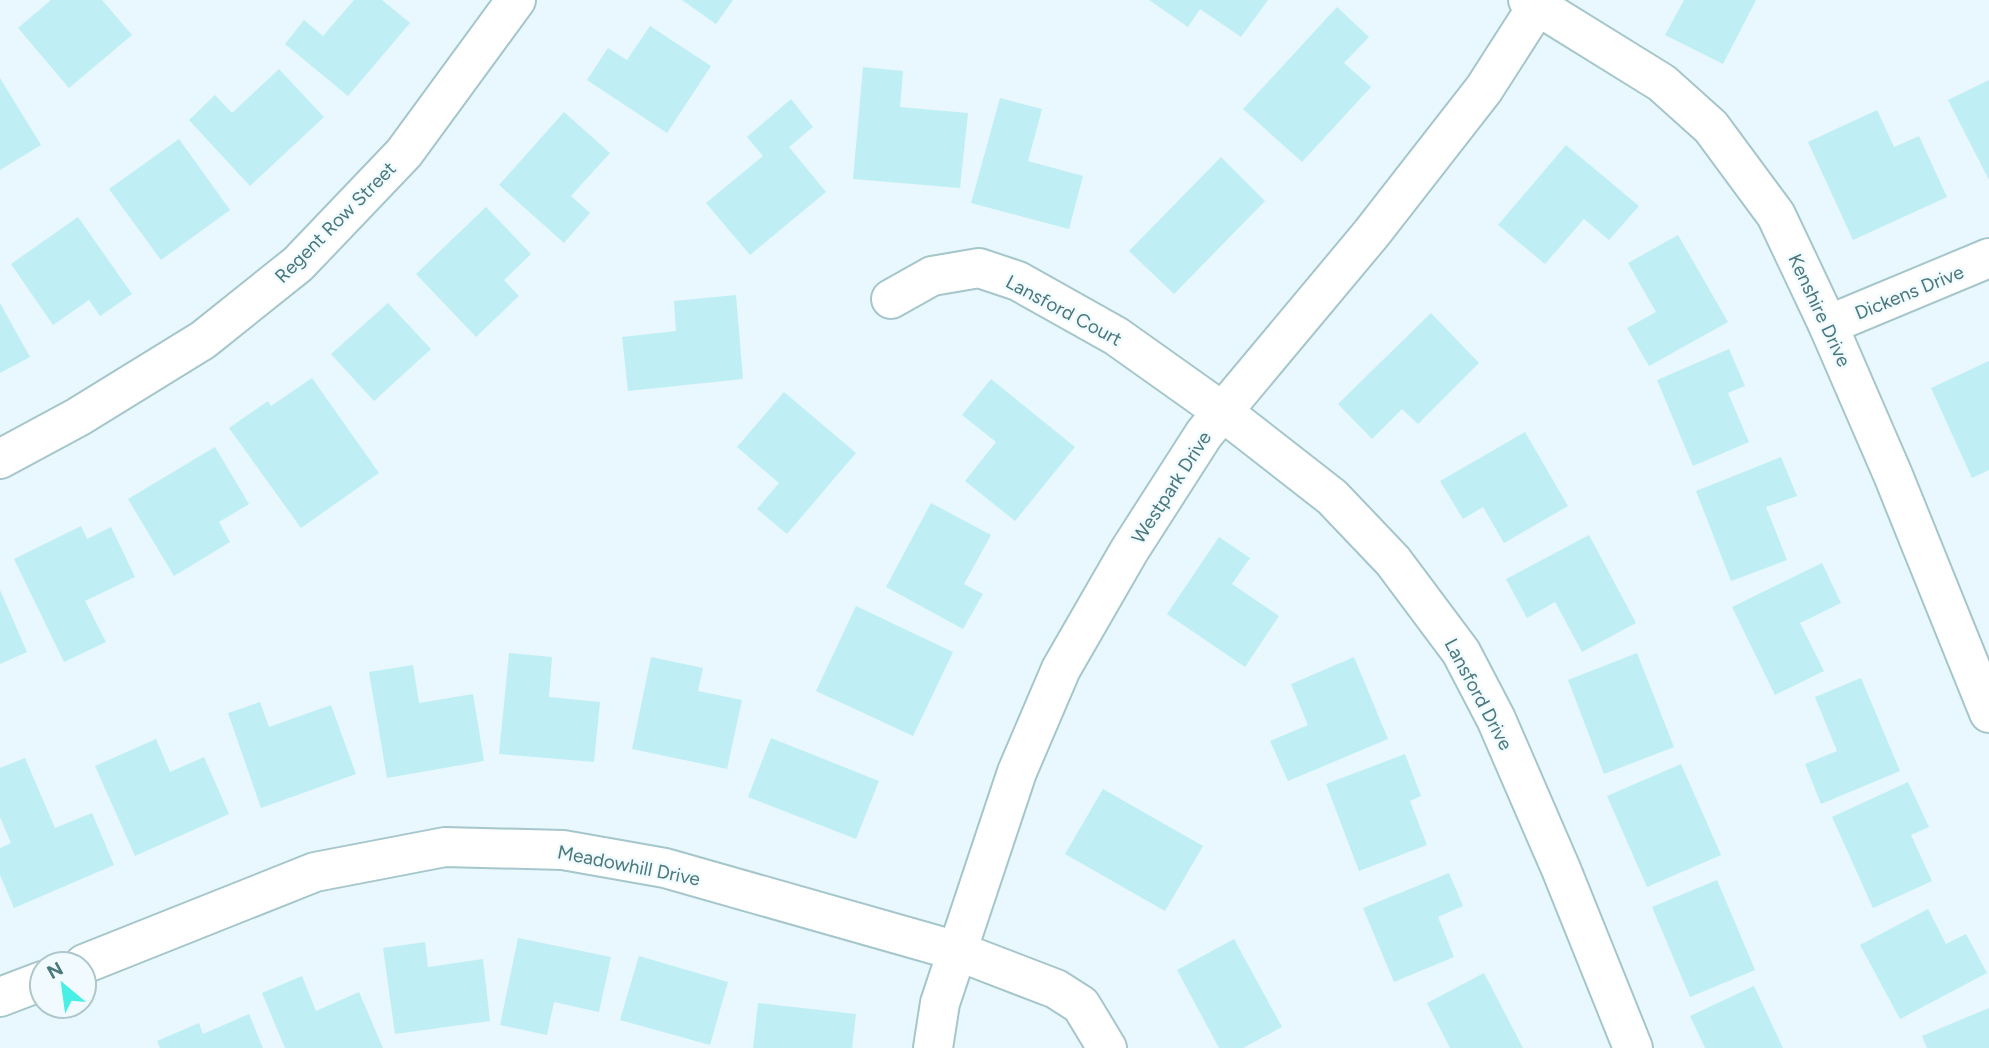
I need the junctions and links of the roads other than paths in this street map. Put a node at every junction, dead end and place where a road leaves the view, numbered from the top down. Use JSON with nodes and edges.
{"nodes":[{"id":1,"x":516,"y":0,"type":"edge"},
{"id":2,"x":1536,"y":2,"type":"edge"},
{"id":3,"x":1989,"y":258,"type":"edge"},
{"id":4,"x":891,"y":299,"type":"dead end"},
{"id":5,"x":1828,"y":325,"type":"junction"},
{"id":6,"x":1223,"y":412,"type":"junction"},
{"id":7,"x":0,"y":460,"type":"edge"},
{"id":8,"x":1989,"y":713,"type":"edge"},
{"id":9,"x":957,"y":951,"type":"junction"},
{"id":10,"x":98,"y":958,"type":"edge"},
{"id":11,"x":28,"y":986,"type":"edge"},
{"id":12,"x":0,"y":997,"type":"edge"},
{"id":13,"x":933,"y":1048,"type":"edge"},
{"id":14,"x":1107,"y":1048,"type":"edge"},
{"id":15,"x":1633,"y":1048,"type":"edge"}],
"edges":[{"from":1,"to":7,"type":"street","name":"Regent Row Street"},
{"from":2,"to":5,"type":"street","name":"Kenshire Drive"},
{"from":2,"to":6,"type":"street","name":"Westpark Drive"},
{"from":3,"to":5,"type":"street","name":"Dickens Drive"},
{"from":4,"to":6,"type":"street","name":"Lansford Court"},
{"from":5,"to":8,"type":"street","name":"Kenshire Drive"},
{"from":6,"to":9,"type":"street","name":"Westpark Drive"},
{"from":6,"to":15,"type":"street","name":"Lansford Drive"},
{"from":9,"to":10,"type":"street","name":"Meadowhill Drive"},
{"from":9,"to":13,"type":"street","name":"Westpark Drive"},
{"from":9,"to":14,"type":"street","name":"Meadowhill Drive"},
{"from":11,"to":12,"type":"street"}]}
